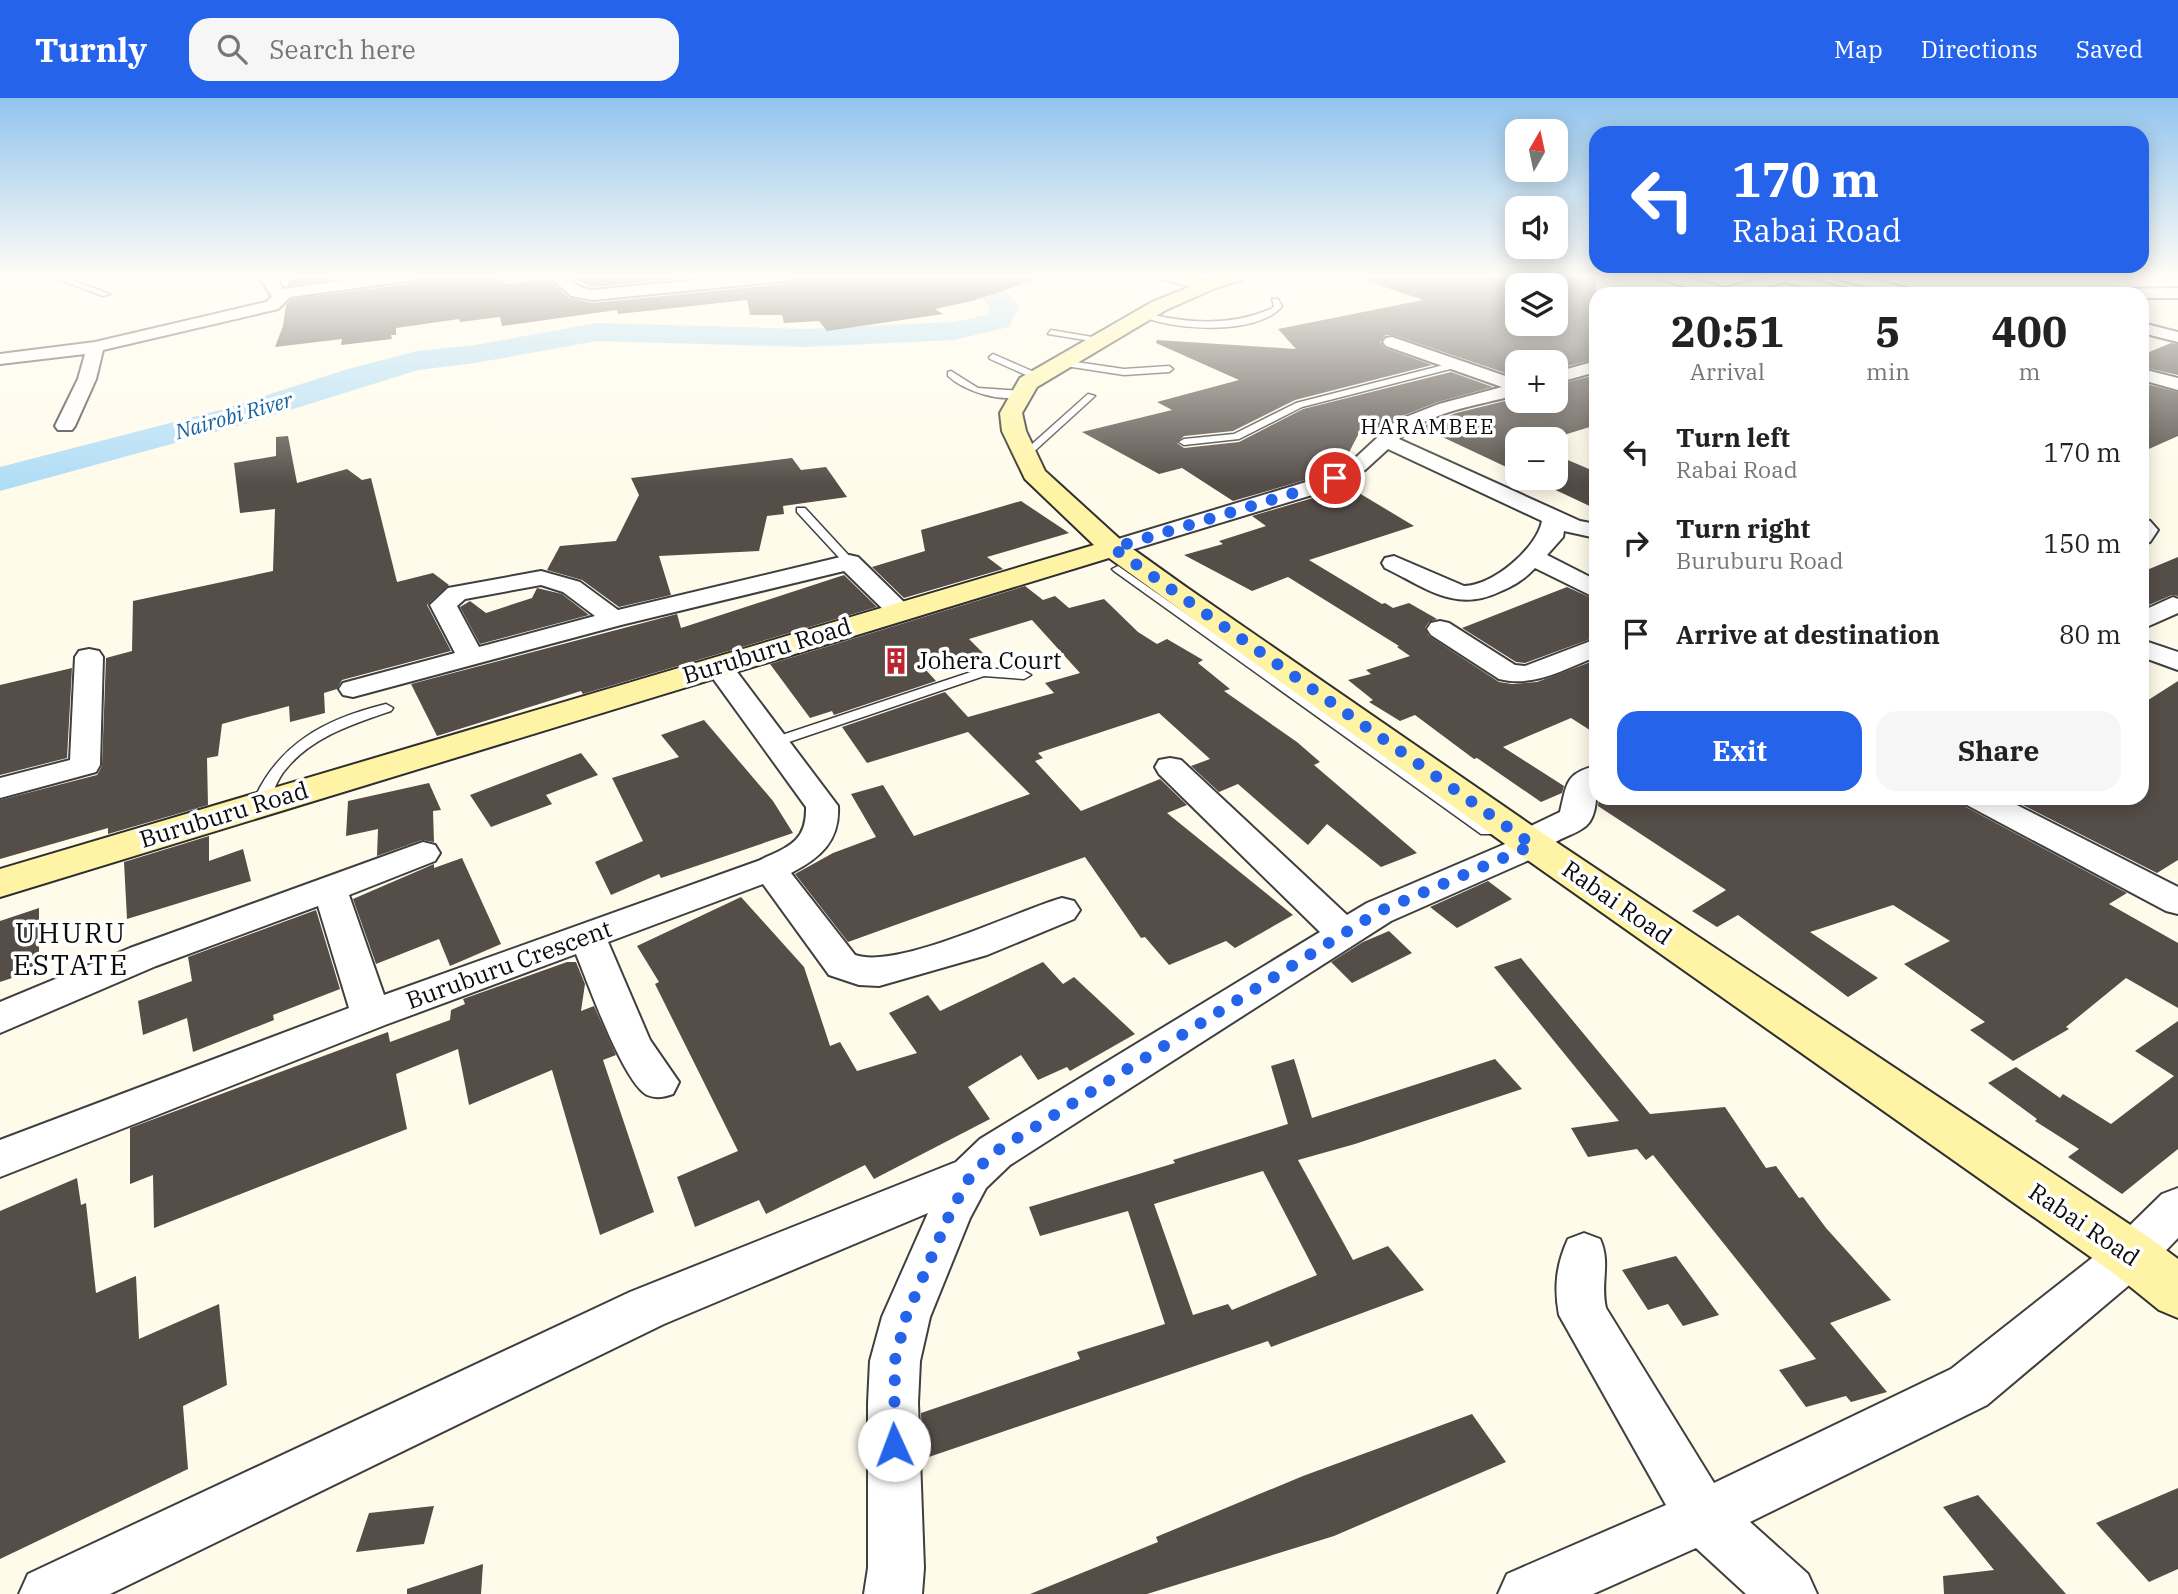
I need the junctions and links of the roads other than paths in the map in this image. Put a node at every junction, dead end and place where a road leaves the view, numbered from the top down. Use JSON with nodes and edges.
{"nodes":[{"id":1,"x":100,"y":346,"type":"edge"},
{"id":2,"x":1089,"y":346,"type":"edge"},
{"id":3,"x":1404,"y":346,"type":"edge"},
{"id":4,"x":95,"y":347,"type":"junction"},
{"id":5,"x":993,"y":357,"type":"dead end"},
{"id":6,"x":0,"y":359,"type":"edge"},
{"id":7,"x":1062,"y":363,"type":"junction"},
{"id":8,"x":1459,"y":364,"type":"junction"},
{"id":9,"x":1589,"y":368,"type":"edge"},
{"id":10,"x":1169,"y":369,"type":"dead end"},
{"id":11,"x":951,"y":374,"type":"dead end"},
{"id":12,"x":1568,"y":374,"type":"edge"},
{"id":13,"x":2149,"y":376,"type":"edge"},
{"id":14,"x":1038,"y":377,"type":"junction"},
{"id":15,"x":1505,"y":383,"type":"edge"},
{"id":16,"x":2178,"y":384,"type":"edge"},
{"id":17,"x":1505,"y":391,"type":"edge"},
{"id":18,"x":1021,"y":394,"type":"junction"},
{"id":19,"x":1091,"y":396,"type":"dead end"},
{"id":20,"x":65,"y":426,"type":"dead end"},
{"id":21,"x":1385,"y":440,"type":"junction"},
{"id":22,"x":1184,"y":442,"type":"dead end"},
{"id":23,"x":1025,"y":455,"type":"junction"},
{"id":24,"x":800,"y":510,"type":"dead end"},
{"id":25,"x":1554,"y":518,"type":"junction"},
{"id":26,"x":1589,"y":530,"type":"edge"},
{"id":27,"x":1534,"y":558,"type":"junction"},
{"id":28,"x":1116,"y":559,"type":"junction"},
{"id":29,"x":849,"y":562,"type":"junction"},
{"id":30,"x":1394,"y":564,"type":"dead end"},
{"id":31,"x":1589,"y":586,"type":"edge"},
{"id":32,"x":2173,"y":605,"type":"dead end"},
{"id":33,"x":900,"y":612,"type":"junction"},
{"id":34,"x":2149,"y":617,"type":"edge"},
{"id":35,"x":613,"y":619,"type":"junction"},
{"id":36,"x":1440,"y":629,"type":"dead end"},
{"id":37,"x":1589,"y":650,"type":"edge"},
{"id":38,"x":2149,"y":651,"type":"edge"},
{"id":39,"x":89,"y":657,"type":"dead end"},
{"id":40,"x":471,"y":657,"type":"junction"},
{"id":41,"x":2178,"y":662,"type":"edge"},
{"id":42,"x":718,"y":666,"type":"junction"},
{"id":43,"x":1024,"y":675,"type":"dead end"},
{"id":44,"x":353,"y":689,"type":"dead end"},
{"id":45,"x":386,"y":708,"type":"dead end"},
{"id":46,"x":775,"y":742,"type":"junction"},
{"id":47,"x":1170,"y":767,"type":"dead end"},
{"id":48,"x":1589,"y":778,"type":"edge"},
{"id":49,"x":0,"y":788,"type":"edge"},
{"id":50,"x":260,"y":804,"type":"junction"},
{"id":51,"x":1992,"y":805,"type":"edge"},
{"id":52,"x":1526,"y":846,"type":"junction"},
{"id":53,"x":423,"y":853,"type":"dead end"},
{"id":54,"x":770,"y":869,"type":"junction"},
{"id":55,"x":0,"y":883,"type":"edge"},
{"id":56,"x":330,"y":889,"type":"junction"},
{"id":57,"x":2176,"y":899,"type":"edge"},
{"id":58,"x":1062,"y":910,"type":"dead end"},
{"id":59,"x":1344,"y":934,"type":"junction"},
{"id":60,"x":587,"y":936,"type":"junction"},
{"id":61,"x":371,"y":1015,"type":"junction"},
{"id":62,"x":0,"y":1018,"type":"edge"},
{"id":63,"x":659,"y":1082,"type":"dead end"},
{"id":64,"x":0,"y":1159,"type":"edge"},
{"id":65,"x":971,"y":1175,"type":"junction"},
{"id":66,"x":2178,"y":1208,"type":"edge"},
{"id":67,"x":1584,"y":1254,"type":"dead end"},
{"id":68,"x":2131,"y":1255,"type":"junction"},
{"id":69,"x":2178,"y":1292,"type":"edge"},
{"id":70,"x":1703,"y":1517,"type":"junction"},
{"id":71,"x":48,"y":1594,"type":"edge"},
{"id":72,"x":892,"y":1594,"type":"edge"},
{"id":73,"x":1527,"y":1594,"type":"edge"},
{"id":74,"x":1788,"y":1594,"type":"edge"}],
"edges":[{"from":1,"to":4,"type":"street"},
{"from":2,"to":7,"type":"main road"},
{"from":3,"to":8,"type":"street"},
{"from":4,"to":6,"type":"street"},
{"from":4,"to":20,"type":"street"},
{"from":5,"to":14,"type":"lane"},
{"from":7,"to":10,"type":"lane"},
{"from":7,"to":14,"type":"main road"},
{"from":8,"to":15,"type":"street"},
{"from":8,"to":22,"type":"lane"},
{"from":9,"to":12,"type":"street"},
{"from":11,"to":18,"type":"lane"},
{"from":13,"to":16,"type":"street"},
{"from":14,"to":18,"type":"main road"},
{"from":17,"to":21,"type":"street","name":"Buruburu Road"},
{"from":18,"to":23,"type":"main road","name":"Rabai Road"},
{"from":19,"to":23,"type":"lane"},
{"from":21,"to":25,"type":"street"},
{"from":21,"to":28,"type":"street","name":"Buruburu Road"},
{"from":23,"to":28,"type":"main road","name":"Rabai Road"},
{"from":24,"to":29,"type":"lane"},
{"from":25,"to":26,"type":"street"},
{"from":25,"to":27,"type":"street"},
{"from":27,"to":30,"type":"street"},
{"from":27,"to":31,"type":"street"},
{"from":28,"to":33,"type":"main road","name":"Buruburu Road"},
{"from":28,"to":52,"type":"main road","name":"Rabai Road"},
{"from":29,"to":33,"type":"street"},
{"from":29,"to":35,"type":"street"},
{"from":32,"to":34,"type":"street"},
{"from":33,"to":42,"type":"main road","name":"Buruburu Road"},
{"from":35,"to":40,"type":"street"},
{"from":35,"to":40,"type":"street"},
{"from":36,"to":37,"type":"street"},
{"from":38,"to":41,"type":"street"},
{"from":39,"to":49,"type":"street"},
{"from":40,"to":44,"type":"street"},
{"from":42,"to":46,"type":"street","name":"Buruburu Crescent"},
{"from":42,"to":50,"type":"main road","name":"Buruburu Road"},
{"from":43,"to":46,"type":"lane"},
{"from":45,"to":50,"type":"lane"},
{"from":46,"to":54,"type":"street","name":"Buruburu Crescent"},
{"from":47,"to":59,"type":"street"},
{"from":48,"to":52,"type":"street"},
{"from":50,"to":55,"type":"main road","name":"Buruburu Road"},
{"from":51,"to":57,"type":"street"},
{"from":52,"to":59,"type":"street"},
{"from":52,"to":68,"type":"main road","name":"Rabai Road"},
{"from":53,"to":56,"type":"street"},
{"from":54,"to":58,"type":"street"},
{"from":54,"to":60,"type":"street","name":"Buruburu Crescent"},
{"from":56,"to":61,"type":"street"},
{"from":56,"to":62,"type":"street"},
{"from":59,"to":65,"type":"street"},
{"from":60,"to":61,"type":"street","name":"Buruburu Crescent"},
{"from":60,"to":63,"type":"street"},
{"from":61,"to":64,"type":"street","name":"Buruburu Crescent"},
{"from":65,"to":71,"type":"street"},
{"from":65,"to":72,"type":"street"},
{"from":66,"to":68,"type":"street"},
{"from":67,"to":70,"type":"street"},
{"from":68,"to":69,"type":"main road","name":"Rabai Road"},
{"from":68,"to":70,"type":"street"},
{"from":70,"to":73,"type":"street"},
{"from":70,"to":74,"type":"street"}]}
